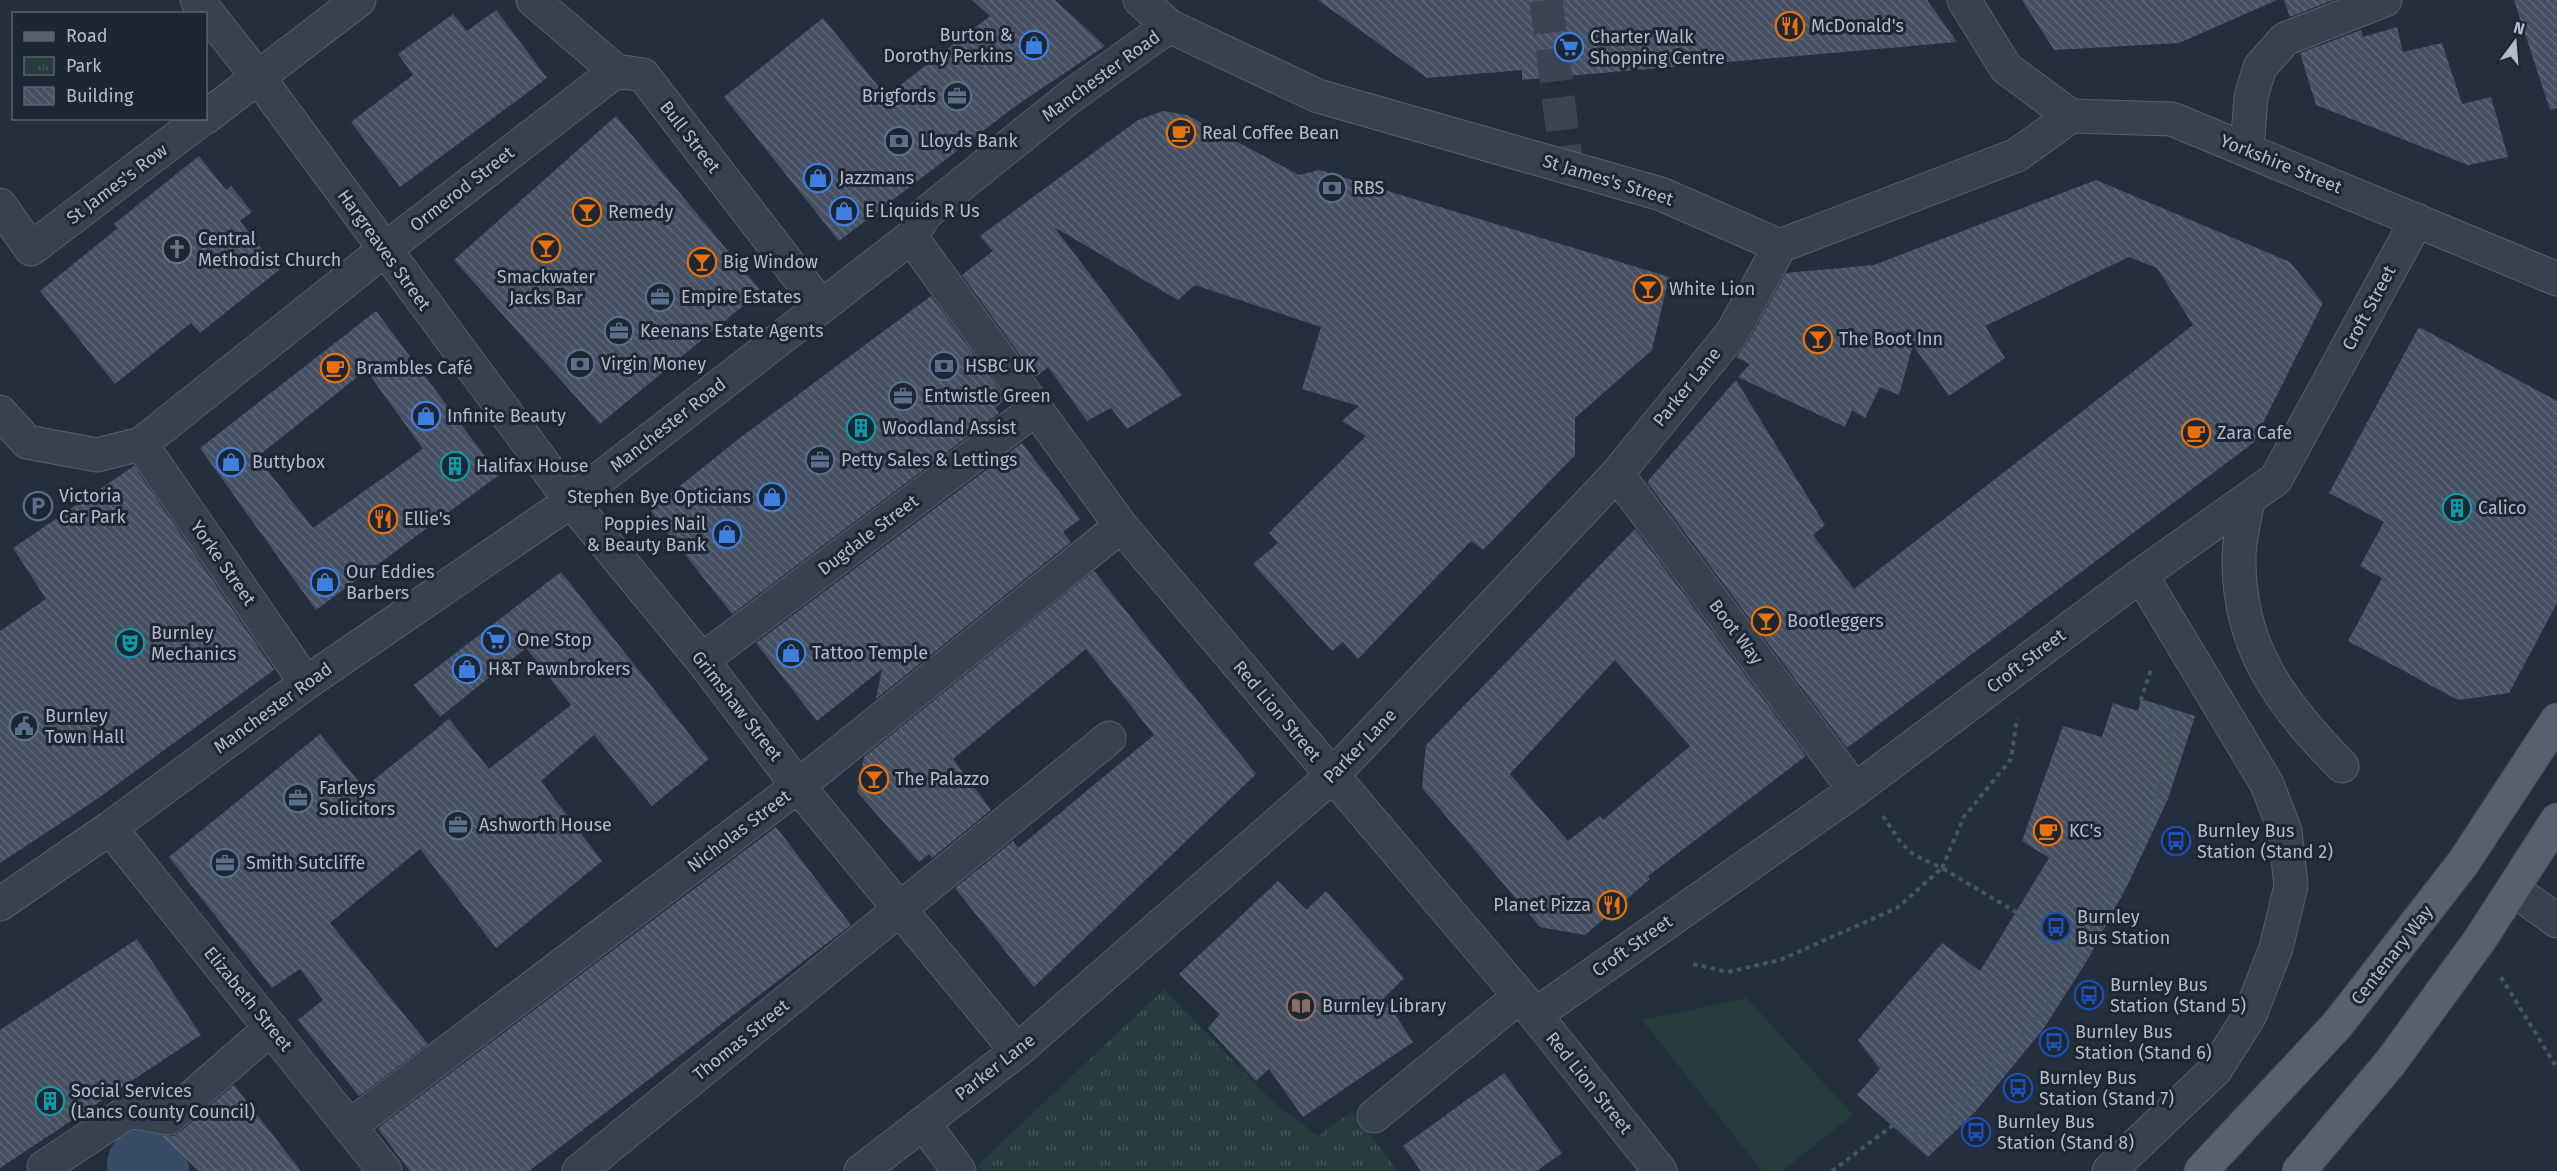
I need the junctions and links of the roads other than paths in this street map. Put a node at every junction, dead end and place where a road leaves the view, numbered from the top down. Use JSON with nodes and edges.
{"nodes":[{"id":1,"x":197,"y":0,"type":"edge"},
{"id":2,"x":359,"y":0,"type":"edge"},
{"id":3,"x":533,"y":0,"type":"edge"},
{"id":4,"x":1140,"y":0,"type":"edge"},
{"id":5,"x":1964,"y":0,"type":"edge"},
{"id":6,"x":2385,"y":0,"type":"edge"},
{"id":7,"x":207,"y":12,"type":"edge"},
{"id":8,"x":207,"y":13,"type":"edge"},
{"id":9,"x":1169,"y":26,"type":"junction"},
{"id":10,"x":616,"y":70,"type":"junction"},
{"id":11,"x":258,"y":77,"type":"junction"},
{"id":12,"x":207,"y":116,"type":"edge"},
{"id":13,"x":2071,"y":116,"type":"junction"},
{"id":14,"x":201,"y":120,"type":"edge"},
{"id":15,"x":2247,"y":149,"type":"junction"},
{"id":16,"x":0,"y":205,"type":"edge"},
{"id":17,"x":2417,"y":220,"type":"junction"},
{"id":18,"x":911,"y":237,"type":"junction"},
{"id":19,"x":1780,"y":246,"type":"junction"},
{"id":20,"x":384,"y":250,"type":"junction"},
{"id":21,"x":2557,"y":279,"type":"edge"},
{"id":22,"x":821,"y":306,"type":"junction"},
{"id":23,"x":1034,"y":410,"type":"junction"},
{"id":24,"x":0,"y":412,"type":"edge"},
{"id":25,"x":141,"y":444,"type":"junction"},
{"id":26,"x":1617,"y":474,"type":"junction"},
{"id":27,"x":2248,"y":499,"type":"junction"},
{"id":28,"x":571,"y":501,"type":"junction"},
{"id":29,"x":1121,"y":526,"type":"junction"},
{"id":30,"x":2141,"y":575,"type":"junction"},
{"id":31,"x":702,"y":660,"type":"junction"},
{"id":32,"x":306,"y":683,"type":"junction"},
{"id":33,"x":2557,"y":720,"type":"edge"},
{"id":34,"x":1109,"y":738,"type":"dead end"},
{"id":35,"x":2342,"y":766,"type":"dead end"},
{"id":36,"x":1332,"y":776,"type":"junction"},
{"id":37,"x":798,"y":786,"type":"junction"},
{"id":38,"x":1855,"y":790,"type":"junction"},
{"id":39,"x":2557,"y":820,"type":"edge"},
{"id":40,"x":110,"y":828,"type":"junction"},
{"id":41,"x":2513,"y":889,"type":"junction"},
{"id":42,"x":0,"y":904,"type":"edge"},
{"id":43,"x":903,"y":909,"type":"junction"},
{"id":44,"x":2557,"y":921,"type":"edge"},
{"id":45,"x":1527,"y":1006,"type":"junction"},
{"id":46,"x":272,"y":1028,"type":"junction"},
{"id":47,"x":1017,"y":1051,"type":"junction"},
{"id":48,"x":1374,"y":1116,"type":"dead end"},
{"id":49,"x":923,"y":1123,"type":"junction"},
{"id":50,"x":350,"y":1126,"type":"junction"},
{"id":51,"x":44,"y":1167,"type":"dead end"},
{"id":52,"x":385,"y":1171,"type":"edge"},
{"id":53,"x":579,"y":1171,"type":"edge"},
{"id":54,"x":861,"y":1171,"type":"edge"},
{"id":55,"x":959,"y":1171,"type":"edge"},
{"id":56,"x":1660,"y":1171,"type":"edge"},
{"id":57,"x":2109,"y":1171,"type":"edge"},
{"id":58,"x":2201,"y":1171,"type":"edge"},
{"id":59,"x":2299,"y":1171,"type":"edge"}],
"edges":[{"from":1,"to":7,"type":"street","name":"Hargreaves Street"},
{"from":2,"to":11,"type":"street","name":"St James's Row"},
{"from":3,"to":10,"type":"street","name":"Bull Street"},
{"from":4,"to":9,"type":"street","name":"St James's Street"},
{"from":5,"to":13,"type":"street"},
{"from":6,"to":15,"type":"street"},
{"from":8,"to":11,"type":"street","name":"Hargreaves Street"},
{"from":9,"to":18,"type":"street","name":"Manchester Road"},
{"from":9,"to":19,"type":"street","name":"St James's Street"},
{"from":10,"to":20,"type":"street","name":"Ormerod Street"},
{"from":10,"to":22,"type":"street","name":"Bull Street"},
{"from":11,"to":12,"type":"street","name":"St James's Row"},
{"from":11,"to":20,"type":"street","name":"Hargreaves Street"},
{"from":13,"to":15,"type":"street","name":"Yorkshire Street"},
{"from":13,"to":19,"type":"street"},
{"from":14,"to":16,"type":"street","name":"St James's Row"},
{"from":15,"to":17,"type":"street","name":"Yorkshire Street"},
{"from":17,"to":21,"type":"street","name":"Yorkshire Street"},
{"from":17,"to":27,"type":"street","name":"Croft Street"},
{"from":18,"to":22,"type":"street","name":"Manchester Road"},
{"from":18,"to":23,"type":"street","name":"Red Lion Street"},
{"from":19,"to":26,"type":"street","name":"Parker Lane"},
{"from":20,"to":25,"type":"street","name":"Ormerod Street"},
{"from":20,"to":28,"type":"street","name":"Hargreaves Street"},
{"from":22,"to":28,"type":"street","name":"Manchester Road"},
{"from":23,"to":29,"type":"street","name":"Red Lion Street"},
{"from":23,"to":31,"type":"street","name":"Dugdale Street"},
{"from":24,"to":25,"type":"street"},
{"from":25,"to":32,"type":"street","name":"Yorke Street"},
{"from":26,"to":36,"type":"street","name":"Parker Lane"},
{"from":26,"to":38,"type":"street","name":"Boot Way"},
{"from":27,"to":30,"type":"street","name":"Croft Street"},
{"from":27,"to":35,"type":"street"},
{"from":28,"to":31,"type":"street","name":"Grimshaw Street"},
{"from":28,"to":32,"type":"street","name":"Manchester Road"},
{"from":29,"to":36,"type":"street","name":"Red Lion Street"},
{"from":29,"to":37,"type":"street","name":"Nicholas Street"},
{"from":30,"to":38,"type":"street","name":"Croft Street"},
{"from":30,"to":57,"type":"street"},
{"from":31,"to":37,"type":"street","name":"Grimshaw Street"},
{"from":32,"to":40,"type":"street","name":"Manchester Road"},
{"from":33,"to":58,"type":"main road","name":"Centenary Way"},
{"from":34,"to":43,"type":"street","name":"Thomas Street"},
{"from":36,"to":45,"type":"street","name":"Red Lion Street"},
{"from":36,"to":47,"type":"street","name":"Parker Lane"},
{"from":37,"to":43,"type":"street","name":"Grimshaw Street"},
{"from":37,"to":50,"type":"street","name":"Nicholas Street"},
{"from":38,"to":45,"type":"street","name":"Croft Street"},
{"from":39,"to":41,"type":"main road"},
{"from":40,"to":42,"type":"street","name":"Manchester Road"},
{"from":40,"to":46,"type":"street","name":"Elizabeth Street"},
{"from":41,"to":44,"type":"street"},
{"from":41,"to":59,"type":"main road"},
{"from":43,"to":47,"type":"street","name":"Grimshaw Street"},
{"from":43,"to":53,"type":"street","name":"Thomas Street"},
{"from":45,"to":48,"type":"street","name":"Croft Street"},
{"from":45,"to":56,"type":"street","name":"Red Lion Street"},
{"from":46,"to":50,"type":"street","name":"Elizabeth Street"},
{"from":46,"to":51,"type":"street"},
{"from":47,"to":49,"type":"street","name":"Parker Lane"},
{"from":49,"to":54,"type":"street","name":"Parker Lane"},
{"from":49,"to":55,"type":"street"},
{"from":50,"to":52,"type":"street","name":"Elizabeth Street"}]}
